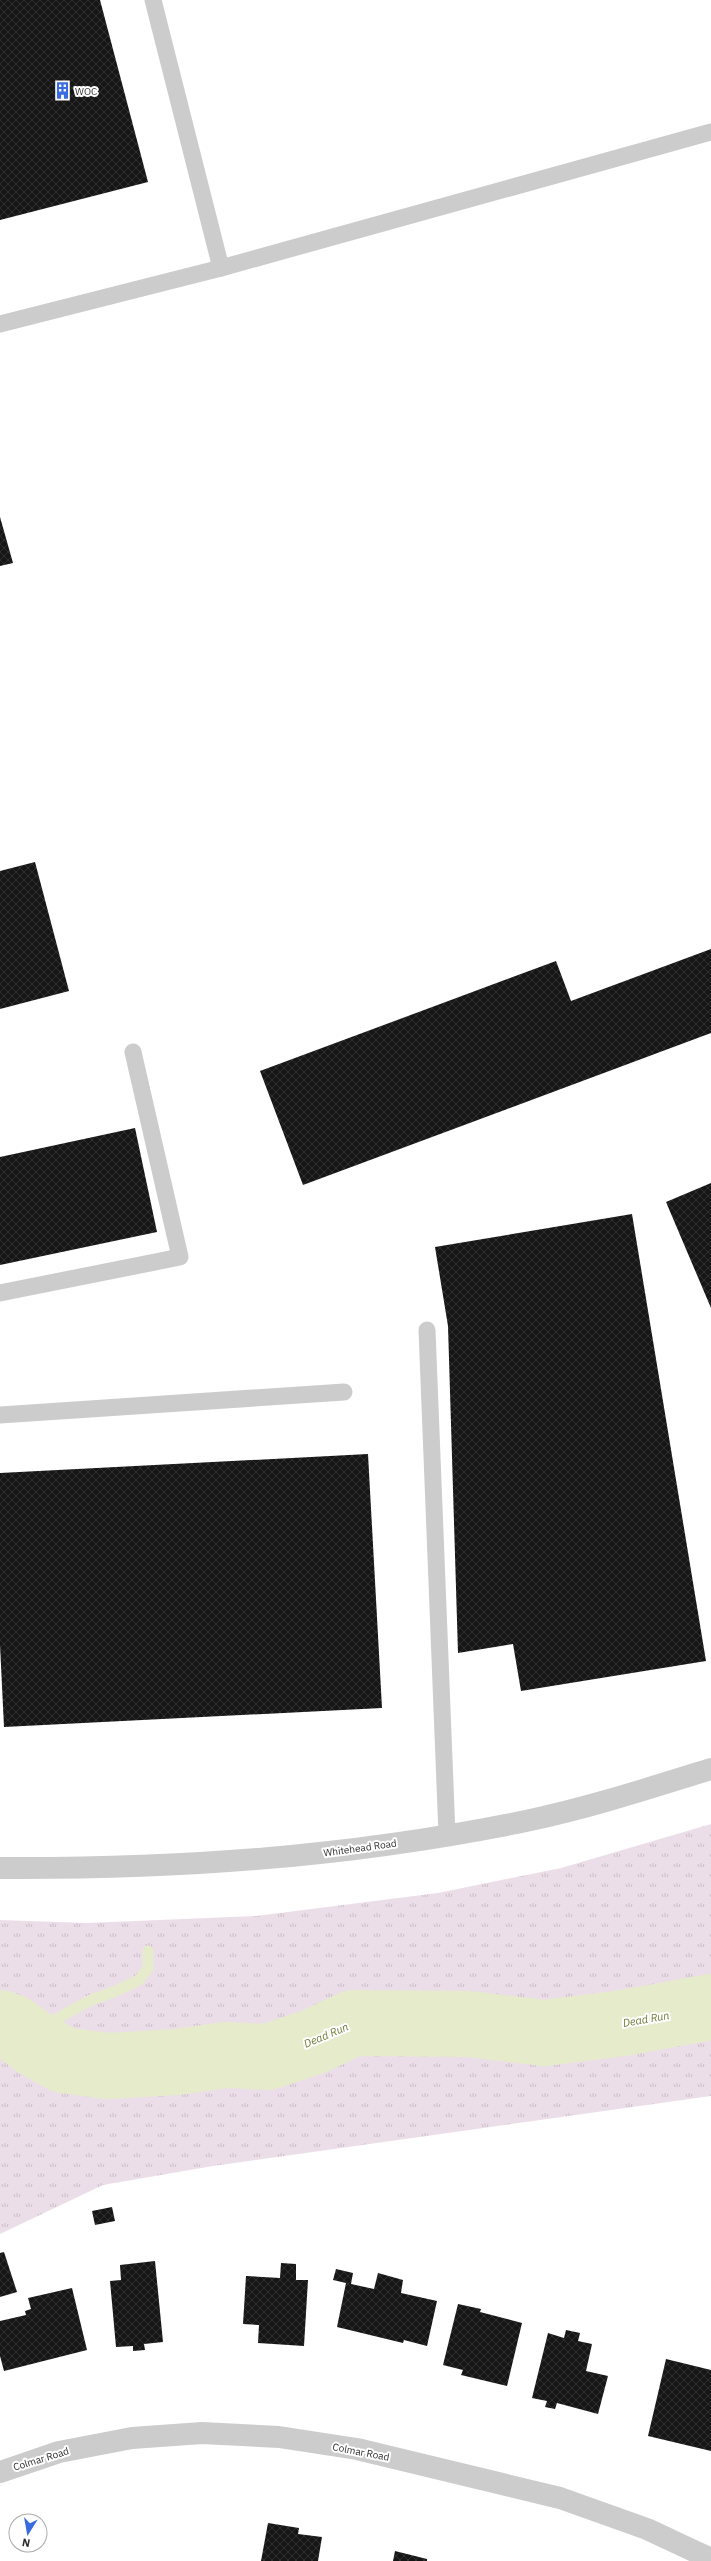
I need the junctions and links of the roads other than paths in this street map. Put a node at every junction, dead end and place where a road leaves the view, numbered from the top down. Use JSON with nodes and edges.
{"nodes":[{"id":1,"x":153,"y":0,"type":"edge"},
{"id":2,"x":711,"y":132,"type":"edge"},
{"id":3,"x":221,"y":268,"type":"junction"},
{"id":4,"x":0,"y":324,"type":"edge"},
{"id":5,"x":133,"y":1052,"type":"dead end"},
{"id":6,"x":0,"y":1293,"type":"edge"},
{"id":7,"x":427,"y":1330,"type":"dead end"},
{"id":8,"x":344,"y":1392,"type":"dead end"},
{"id":9,"x":0,"y":1415,"type":"edge"},
{"id":10,"x":711,"y":1769,"type":"edge"},
{"id":11,"x":447,"y":1835,"type":"junction"},
{"id":12,"x":0,"y":1868,"type":"edge"},
{"id":13,"x":0,"y":2472,"type":"edge"},
{"id":14,"x":711,"y":2559,"type":"edge"}],
"edges":[{"from":1,"to":3,"type":"lane"},
{"from":2,"to":3,"type":"lane"},
{"from":3,"to":4,"type":"lane"},
{"from":5,"to":6,"type":"lane"},
{"from":7,"to":11,"type":"lane"},
{"from":8,"to":9,"type":"lane"},
{"from":10,"to":11,"type":"street","name":"Whitehead Road"},
{"from":11,"to":12,"type":"street","name":"Whitehead Road"},
{"from":13,"to":14,"type":"street","name":"Colmar Road"}]}
